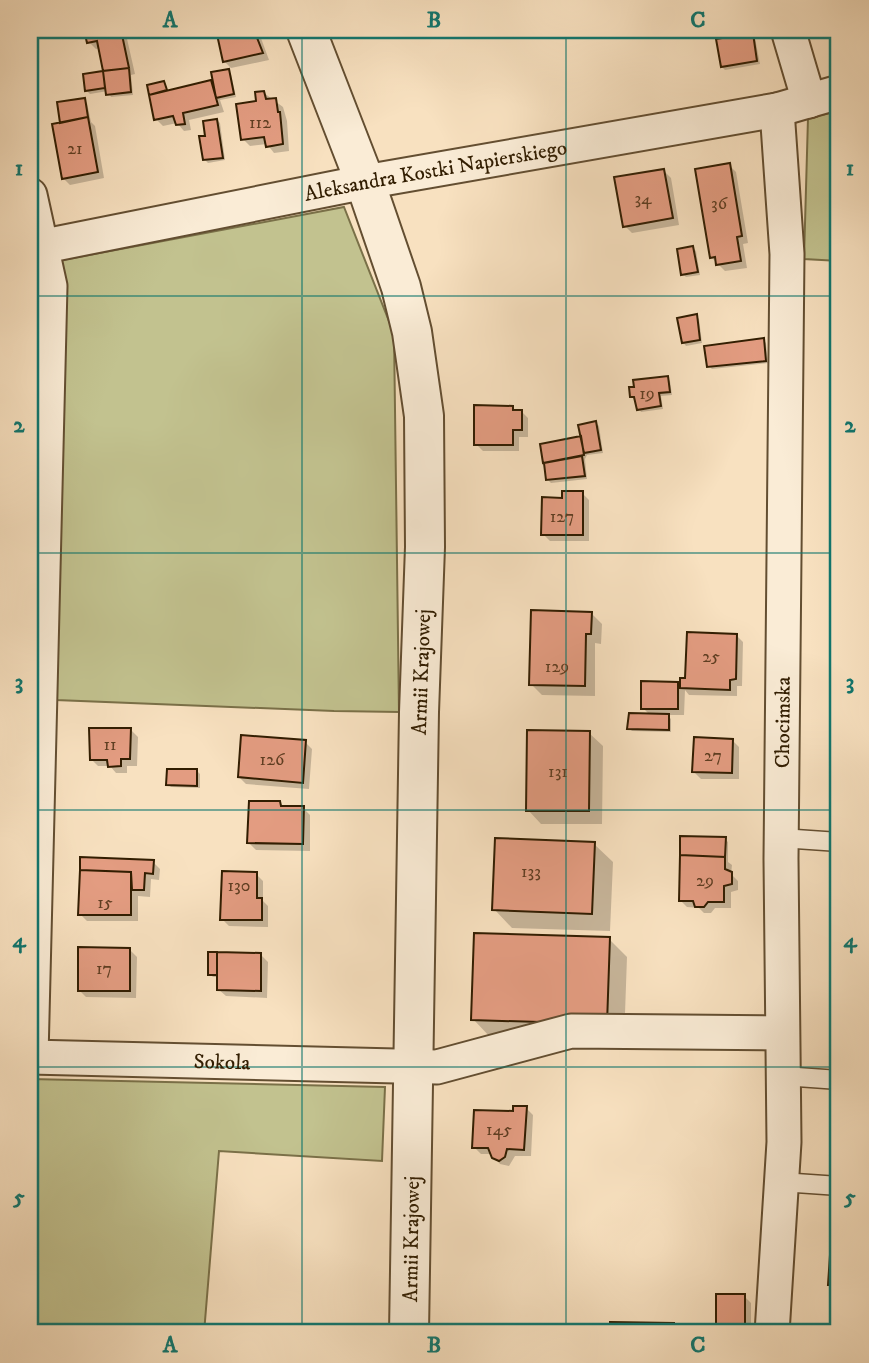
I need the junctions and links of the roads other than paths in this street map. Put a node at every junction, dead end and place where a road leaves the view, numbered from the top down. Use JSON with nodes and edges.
{"nodes":[{"id":1,"x":306,"y":30,"type":"edge"},
{"id":2,"x":789,"y":30,"type":"edge"},
{"id":3,"x":824,"y":96,"type":"edge"},
{"id":4,"x":777,"y":110,"type":"junction"},
{"id":5,"x":365,"y":182,"type":"junction"},
{"id":6,"x":30,"y":195,"type":"edge"},
{"id":7,"x":36,"y":248,"type":"edge"},
{"id":8,"x":781,"y":838,"type":"junction"},
{"id":9,"x":839,"y":842,"type":"edge"},
{"id":10,"x":782,"y":1033,"type":"junction"},
{"id":11,"x":31,"y":1057,"type":"edge"},
{"id":12,"x":415,"y":1066,"type":"junction"},
{"id":13,"x":783,"y":1076,"type":"junction"},
{"id":14,"x":839,"y":1080,"type":"edge"},
{"id":15,"x":782,"y":1182,"type":"junction"},
{"id":16,"x":839,"y":1185,"type":"edge"},
{"id":17,"x":409,"y":1333,"type":"edge"},
{"id":18,"x":772,"y":1333,"type":"edge"}],
"edges":[{"from":1,"to":5,"type":"street","name":"Armii Krajowej"},
{"from":2,"to":3,"type":"street"},
{"from":3,"to":4,"type":"street","name":"Aleksandra Kostki Napierskiego"},
{"from":4,"to":5,"type":"street","name":"Aleksandra Kostki Napierskiego"},
{"from":4,"to":8,"type":"street","name":"Chocimska"},
{"from":5,"to":7,"type":"street","name":"Aleksandra Kostki Napierskiego"},
{"from":5,"to":12,"type":"street","name":"Armii Krajowej"},
{"from":6,"to":7,"type":"street"},
{"from":7,"to":11,"type":"street"},
{"from":8,"to":9,"type":"lane"},
{"from":8,"to":10,"type":"street","name":"Chocimska"},
{"from":10,"to":12,"type":"street","name":"Sokola"},
{"from":10,"to":13,"type":"street","name":"Chocimska"},
{"from":11,"to":12,"type":"street","name":"Sokola"},
{"from":12,"to":17,"type":"street","name":"Armii Krajowej"},
{"from":13,"to":14,"type":"lane"},
{"from":13,"to":15,"type":"street","name":"Chocimska"},
{"from":15,"to":16,"type":"lane"},
{"from":15,"to":18,"type":"street","name":"Chocimska"}]}
